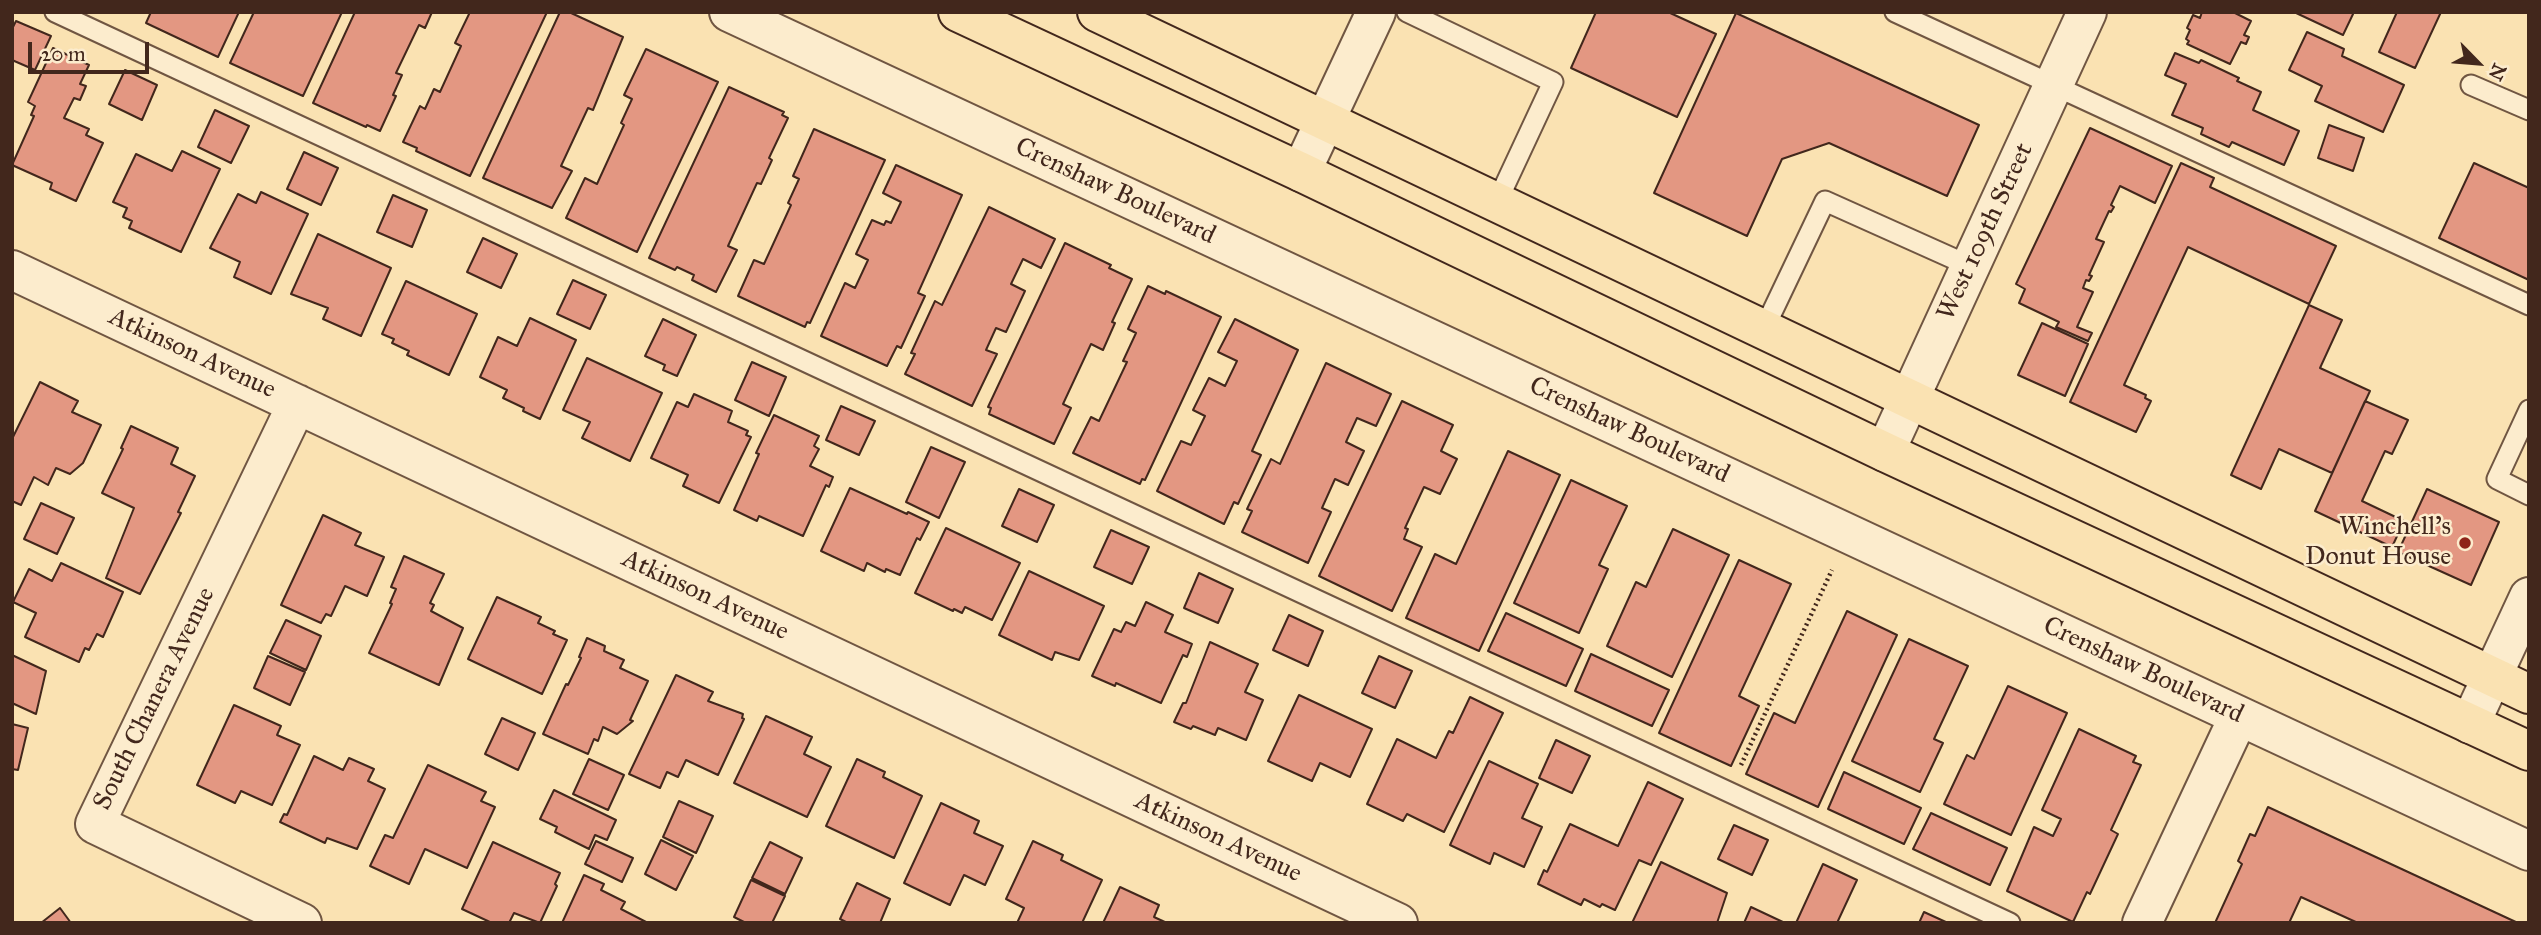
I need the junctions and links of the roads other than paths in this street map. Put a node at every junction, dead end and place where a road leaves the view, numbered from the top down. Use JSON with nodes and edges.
{"nodes":[{"id":1,"x":55,"y":12,"type":"edge"},
{"id":2,"x":729,"y":12,"type":"edge"},
{"id":3,"x":958,"y":12,"type":"edge"},
{"id":4,"x":1097,"y":12,"type":"edge"},
{"id":5,"x":1376,"y":12,"type":"edge"},
{"id":6,"x":1407,"y":12,"type":"edge"},
{"id":7,"x":1895,"y":12,"type":"edge"},
{"id":8,"x":2087,"y":12,"type":"edge"},
{"id":9,"x":2054,"y":84,"type":"junction"},
{"id":10,"x":2471,"y":85,"type":"dead end"},
{"id":11,"x":2529,"y":110,"type":"edge"},
{"id":12,"x":1325,"y":120,"type":"junction"},
{"id":13,"x":1301,"y":172,"type":"junction"},
{"id":14,"x":1497,"y":202,"type":"junction"},
{"id":15,"x":1970,"y":266,"type":"junction"},
{"id":16,"x":12,"y":270,"type":"edge"},
{"id":17,"x":2529,"y":305,"type":"edge"},
{"id":18,"x":1764,"y":329,"type":"junction"},
{"id":19,"x":1909,"y":398,"type":"junction"},
{"id":20,"x":297,"y":404,"type":"junction"},
{"id":21,"x":2529,"y":410,"type":"edge"},
{"id":22,"x":1885,"y":452,"type":"junction"},
{"id":23,"x":2529,"y":495,"type":"edge"},
{"id":24,"x":2529,"y":597,"type":"edge"},
{"id":25,"x":2491,"y":677,"type":"junction"},
{"id":26,"x":2529,"y":694,"type":"edge"},
{"id":27,"x":2239,"y":716,"type":"junction"},
{"id":28,"x":2470,"y":724,"type":"junction"},
{"id":29,"x":2529,"y":751,"type":"edge"},
{"id":30,"x":2529,"y":850,"type":"edge"},
{"id":31,"x":302,"y":923,"type":"edge"},
{"id":32,"x":1398,"y":923,"type":"edge"},
{"id":33,"x":2010,"y":923,"type":"edge"},
{"id":34,"x":2142,"y":923,"type":"edge"}],
"edges":[{"from":1,"to":33,"type":"lane"},
{"from":2,"to":27,"type":"street","name":"Crenshaw Boulevard"},
{"from":3,"to":13,"type":"main road"},
{"from":4,"to":12,"type":"main road"},
{"from":5,"to":12,"type":"street"},
{"from":6,"to":14,"type":"lane"},
{"from":7,"to":9,"type":"lane"},
{"from":8,"to":9,"type":"street","name":"West 109th Street"},
{"from":9,"to":15,"type":"street","name":"West 109th Street"},
{"from":9,"to":17,"type":"lane"},
{"from":10,"to":11,"type":"lane"},
{"from":12,"to":13,"type":"street"},
{"from":12,"to":14,"type":"main road"},
{"from":13,"to":22,"type":"main road"},
{"from":14,"to":18,"type":"main road"},
{"from":15,"to":18,"type":"lane"},
{"from":15,"to":19,"type":"street","name":"West 109th Street"},
{"from":16,"to":20,"type":"street","name":"Atkinson Avenue"},
{"from":18,"to":19,"type":"main road"},
{"from":19,"to":22,"type":"street","name":"West 109th Street"},
{"from":19,"to":25,"type":"main road"},
{"from":20,"to":31,"type":"street","name":"South Chanera Avenue"},
{"from":20,"to":32,"type":"street","name":"Atkinson Avenue"},
{"from":21,"to":23,"type":"lane"},
{"from":22,"to":28,"type":"main road"},
{"from":24,"to":25,"type":"street"},
{"from":25,"to":26,"type":"main road"},
{"from":25,"to":28,"type":"street"},
{"from":27,"to":30,"type":"street","name":"Crenshaw Boulevard"},
{"from":27,"to":34,"type":"street"},
{"from":28,"to":29,"type":"main road"}]}
